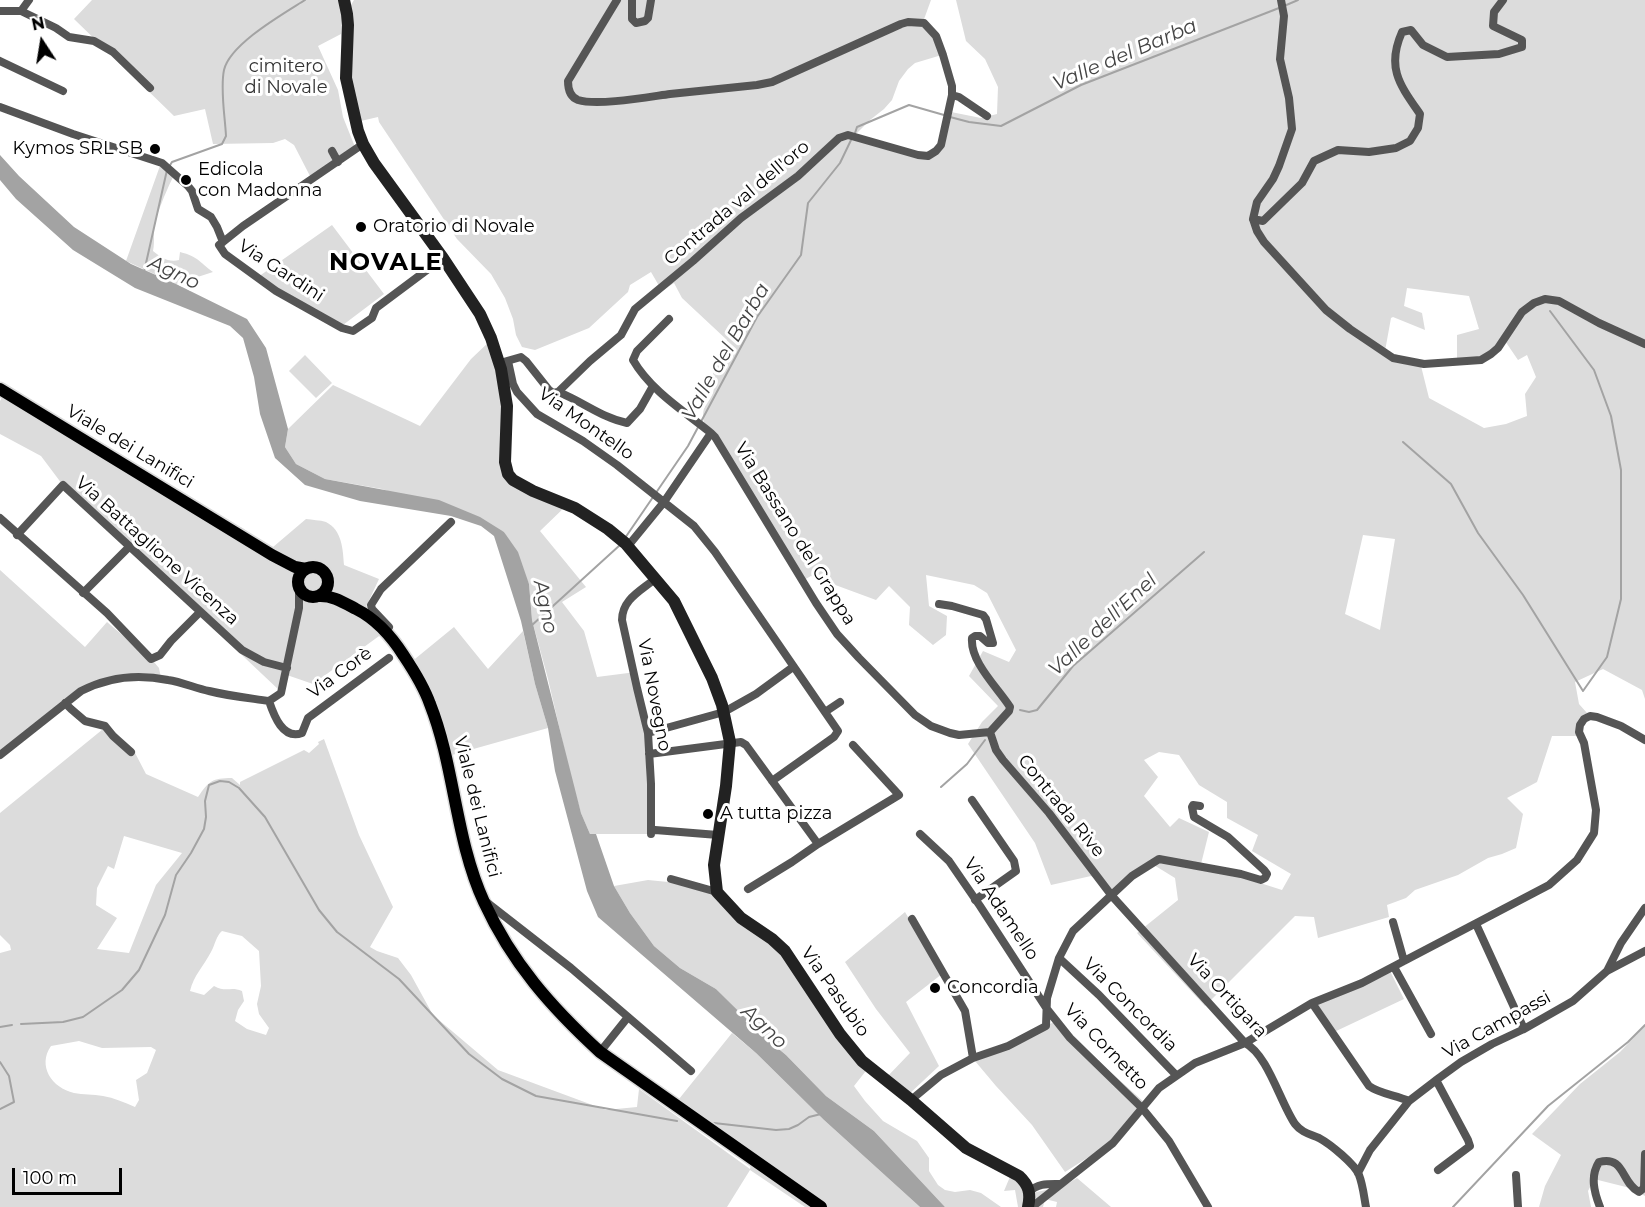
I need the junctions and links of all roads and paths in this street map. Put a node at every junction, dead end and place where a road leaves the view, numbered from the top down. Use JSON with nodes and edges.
{"nodes":[{"id":1,"x":29,"y":0,"type":"edge"},
{"id":2,"x":344,"y":0,"type":"edge"},
{"id":3,"x":617,"y":0,"type":"edge"},
{"id":4,"x":632,"y":0,"type":"edge"},
{"id":5,"x":651,"y":0,"type":"edge"},
{"id":6,"x":1281,"y":0,"type":"edge"},
{"id":7,"x":1503,"y":0,"type":"edge"},
{"id":8,"x":0,"y":11,"type":"edge"},
{"id":9,"x":21,"y":11,"type":"junction"},
{"id":10,"x":0,"y":61,"type":"edge"},
{"id":11,"x":150,"y":88,"type":"dead end"},
{"id":12,"x":63,"y":92,"type":"dead end"},
{"id":13,"x":952,"y":95,"type":"junction"},
{"id":14,"x":0,"y":107,"type":"edge"},
{"id":15,"x":987,"y":116,"type":"dead end"},
{"id":16,"x":363,"y":144,"type":"junction"},
{"id":17,"x":332,"y":151,"type":"dead end"},
{"id":18,"x":338,"y":162,"type":"junction"},
{"id":19,"x":1253,"y":219,"type":"junction"},
{"id":20,"x":222,"y":242,"type":"junction"},
{"id":21,"x":442,"y":258,"type":"junction"},
{"id":22,"x":669,"y":319,"type":"dead end"},
{"id":23,"x":1645,"y":344,"type":"edge"},
{"id":24,"x":504,"y":362,"type":"junction"},
{"id":25,"x":653,"y":386,"type":"junction"},
{"id":26,"x":0,"y":389,"type":"edge"},
{"id":27,"x":558,"y":392,"type":"junction"},
{"id":28,"x":711,"y":433,"type":"junction"},
{"id":29,"x":662,"y":501,"type":"junction"},
{"id":30,"x":0,"y":518,"type":"edge"},
{"id":31,"x":450,"y":522,"type":"dead end"},
{"id":32,"x":17,"y":535,"type":"junction"},
{"id":33,"x":624,"y":542,"type":"junction"},
{"id":34,"x":129,"y":546,"type":"junction"},
{"id":35,"x":272,"y":555,"type":"junction"},
{"id":36,"x":306,"y":568,"type":"junction"},
{"id":37,"x":656,"y":578,"type":"junction"},
{"id":38,"x":328,"y":581,"type":"junction"},
{"id":39,"x":299,"y":583,"type":"junction"},
{"id":40,"x":83,"y":593,"type":"junction"},
{"id":41,"x":316,"y":596,"type":"junction"},
{"id":42,"x":939,"y":604,"type":"dead end"},
{"id":43,"x":299,"y":608,"type":"junction"},
{"id":44,"x":359,"y":610,"type":"junction"},
{"id":45,"x":200,"y":612,"type":"junction"},
{"id":46,"x":385,"y":631,"type":"junction"},
{"id":47,"x":389,"y":658,"type":"dead end"},
{"id":48,"x":793,"y":667,"type":"junction"},
{"id":49,"x":287,"y":668,"type":"junction"},
{"id":50,"x":269,"y":701,"type":"junction"},
{"id":51,"x":840,"y":702,"type":"dead end"},
{"id":52,"x":65,"y":703,"type":"junction"},
{"id":53,"x":724,"y":712,"type":"junction"},
{"id":54,"x":825,"y":712,"type":"junction"},
{"id":55,"x":990,"y":732,"type":"junction"},
{"id":56,"x":648,"y":733,"type":"junction"},
{"id":57,"x":1645,"y":740,"type":"edge"},
{"id":58,"x":730,"y":742,"type":"junction"},
{"id":59,"x":853,"y":745,"type":"dead end"},
{"id":60,"x":131,"y":752,"type":"dead end"},
{"id":61,"x":649,"y":754,"type":"junction"},
{"id":62,"x":0,"y":755,"type":"edge"},
{"id":63,"x":772,"y":781,"type":"junction"},
{"id":64,"x":972,"y":800,"type":"dead end"},
{"id":65,"x":1194,"y":805,"type":"dead end"},
{"id":66,"x":920,"y":834,"type":"dead end"},
{"id":67,"x":718,"y":835,"type":"junction"},
{"id":68,"x":818,"y":844,"type":"junction"},
{"id":69,"x":671,"y":879,"type":"dead end"},
{"id":70,"x":748,"y":889,"type":"dead end"},
{"id":71,"x":717,"y":892,"type":"junction"},
{"id":72,"x":1112,"y":896,"type":"junction"},
{"id":73,"x":483,"y":900,"type":"junction"},
{"id":74,"x":975,"y":900,"type":"junction"},
{"id":75,"x":1645,"y":908,"type":"edge"},
{"id":76,"x":912,"y":920,"type":"dead end"},
{"id":77,"x":1393,"y":922,"type":"dead end"},
{"id":78,"x":1476,"y":924,"type":"junction"},
{"id":79,"x":1645,"y":951,"type":"edge"},
{"id":80,"x":1059,"y":958,"type":"junction"},
{"id":81,"x":1404,"y":961,"type":"junction"},
{"id":82,"x":1394,"y":967,"type":"junction"},
{"id":83,"x":1607,"y":971,"type":"junction"},
{"id":84,"x":1312,"y":1003,"type":"junction"},
{"id":85,"x":1047,"y":1009,"type":"junction"},
{"id":86,"x":628,"y":1017,"type":"junction"},
{"id":87,"x":1524,"y":1029,"type":"junction"},
{"id":88,"x":1431,"y":1034,"type":"dead end"},
{"id":89,"x":1245,"y":1043,"type":"junction"},
{"id":90,"x":600,"y":1052,"type":"junction"},
{"id":91,"x":973,"y":1058,"type":"junction"},
{"id":92,"x":691,"y":1071,"type":"dead end"},
{"id":93,"x":1176,"y":1075,"type":"junction"},
{"id":94,"x":1436,"y":1080,"type":"junction"},
{"id":95,"x":911,"y":1100,"type":"junction"},
{"id":96,"x":1409,"y":1101,"type":"junction"},
{"id":97,"x":1142,"y":1108,"type":"junction"},
{"id":98,"x":1645,"y":1154,"type":"edge"},
{"id":99,"x":1438,"y":1170,"type":"dead end"},
{"id":100,"x":1358,"y":1173,"type":"junction"},
{"id":101,"x":1516,"y":1175,"type":"dead end"},
{"id":102,"x":1019,"y":1176,"type":"junction"},
{"id":103,"x":1044,"y":1184,"type":"junction"},
{"id":104,"x":1061,"y":1184,"type":"junction"},
{"id":105,"x":1029,"y":1192,"type":"junction"},
{"id":106,"x":821,"y":1207,"type":"edge"},
{"id":107,"x":1030,"y":1207,"type":"edge"},
{"id":108,"x":1208,"y":1207,"type":"edge"},
{"id":109,"x":1366,"y":1207,"type":"edge"},
{"id":110,"x":1518,"y":1207,"type":"edge"},
{"id":111,"x":1600,"y":1207,"type":"edge"}],
"edges":[{"from":1,"to":9,"type":"street"},
{"from":2,"to":16,"type":"main road"},
{"from":3,"to":13,"type":"street","name":"Contrada val dell'oro"},
{"from":4,"to":5,"type":"street"},
{"from":6,"to":19,"type":"street"},
{"from":7,"to":19,"type":"street"},
{"from":8,"to":9,"type":"street"},
{"from":9,"to":11,"type":"street"},
{"from":10,"to":12,"type":"street"},
{"from":13,"to":15,"type":"street"},
{"from":13,"to":27,"type":"street","name":"Contrada val dell'oro"},
{"from":14,"to":20,"type":"street","name":"Via Gardini"},
{"from":16,"to":18,"type":"street"},
{"from":16,"to":21,"type":"main road"},
{"from":17,"to":18,"type":"street"},
{"from":18,"to":20,"type":"street"},
{"from":19,"to":23,"type":"street"},
{"from":20,"to":21,"type":"street","name":"Via Gardini"},
{"from":21,"to":24,"type":"main road"},
{"from":22,"to":25,"type":"street"},
{"from":24,"to":27,"type":"street"},
{"from":24,"to":29,"type":"street","name":"Via Montello"},
{"from":24,"to":33,"type":"main road"},
{"from":25,"to":27,"type":"street"},
{"from":25,"to":28,"type":"street"},
{"from":26,"to":35,"type":"main road","name":"Viale dei Lanifici"},
{"from":28,"to":29,"type":"street","name":"Via Bassano del Grappa"},
{"from":28,"to":55,"type":"street","name":"Via Bassano del Grappa"},
{"from":29,"to":33,"type":"street","name":"Via Bassano del Grappa"},
{"from":29,"to":48,"type":"street","name":"Via Montello"},
{"from":30,"to":32,"type":"street"},
{"from":31,"to":46,"type":"street"},
{"from":32,"to":34,"type":"street","name":"Via Battaglione Vicenza"},
{"from":32,"to":40,"type":"street"},
{"from":33,"to":37,"type":"main road"},
{"from":34,"to":40,"type":"street"},
{"from":34,"to":45,"type":"street","name":"Via Battaglione Vicenza"},
{"from":35,"to":36,"type":"main road","name":"Viale dei Lanifici"},
{"from":35,"to":39,"type":"main road","name":"Viale dei Lanifici"},
{"from":36,"to":38,"type":"main road","name":"Viale dei Lanifici"},
{"from":36,"to":39,"type":"main road"},
{"from":37,"to":53,"type":"main road"},
{"from":37,"to":56,"type":"street","name":"Via Novegno"},
{"from":38,"to":41,"type":"main road"},
{"from":38,"to":44,"type":"main road","name":"Viale dei Lanifici"},
{"from":39,"to":41,"type":"main road","name":"Viale dei Lanifici"},
{"from":39,"to":43,"type":"street"},
{"from":40,"to":45,"type":"street"},
{"from":41,"to":43,"type":"street"},
{"from":41,"to":44,"type":"main road","name":"Viale dei Lanifici"},
{"from":42,"to":55,"type":"street"},
{"from":43,"to":49,"type":"street"},
{"from":44,"to":46,"type":"main road","name":"Viale dei Lanifici"},
{"from":45,"to":49,"type":"street","name":"Via Battaglione Vicenza"},
{"from":46,"to":73,"type":"main road","name":"Viale dei Lanifici"},
{"from":47,"to":50,"type":"street","name":"Via Corè"},
{"from":48,"to":53,"type":"street"},
{"from":48,"to":54,"type":"street","name":"Via Montello"},
{"from":49,"to":50,"type":"street"},
{"from":50,"to":52,"type":"street"},
{"from":51,"to":54,"type":"street"},
{"from":52,"to":60,"type":"street"},
{"from":52,"to":62,"type":"street"},
{"from":53,"to":56,"type":"street"},
{"from":53,"to":58,"type":"main road"},
{"from":54,"to":63,"type":"street","name":"Via Montello"},
{"from":55,"to":72,"type":"street","name":"Contrada Rive"},
{"from":56,"to":61,"type":"street","name":"Via Novegno"},
{"from":57,"to":78,"type":"street","name":"Via Cornetto"},
{"from":58,"to":61,"type":"street"},
{"from":58,"to":63,"type":"street"},
{"from":58,"to":67,"type":"main road"},
{"from":59,"to":68,"type":"street"},
{"from":61,"to":67,"type":"street","name":"Via Novegno"},
{"from":63,"to":68,"type":"street"},
{"from":64,"to":74,"type":"street"},
{"from":65,"to":72,"type":"street","name":"Via Concordia"},
{"from":66,"to":74,"type":"street","name":"Via Adamello"},
{"from":67,"to":71,"type":"main road"},
{"from":68,"to":70,"type":"street"},
{"from":69,"to":71,"type":"street"},
{"from":71,"to":95,"type":"main road","name":"Via Pasubio"},
{"from":72,"to":80,"type":"street","name":"Via Concordia"},
{"from":72,"to":89,"type":"street","name":"Via Ortigara"},
{"from":73,"to":86,"type":"street"},
{"from":73,"to":90,"type":"main road","name":"Viale dei Lanifici"},
{"from":74,"to":85,"type":"street","name":"Via Adamello"},
{"from":75,"to":83,"type":"street"},
{"from":76,"to":91,"type":"street"},
{"from":77,"to":81,"type":"street"},
{"from":78,"to":81,"type":"street","name":"Via Cornetto"},
{"from":78,"to":87,"type":"street"},
{"from":79,"to":83,"type":"street","name":"Via Campassi"},
{"from":80,"to":85,"type":"street","name":"Via Concordia"},
{"from":80,"to":93,"type":"street","name":"Via Concordia"},
{"from":81,"to":82,"type":"street","name":"Via Cornetto"},
{"from":82,"to":84,"type":"street","name":"Via Cornetto"},
{"from":82,"to":88,"type":"street"},
{"from":83,"to":87,"type":"street","name":"Via Campassi"},
{"from":84,"to":89,"type":"street","name":"Via Cornetto"},
{"from":84,"to":96,"type":"street"},
{"from":85,"to":91,"type":"street","name":"Via Concordia"},
{"from":85,"to":97,"type":"street","name":"Via Cornetto"},
{"from":86,"to":90,"type":"street"},
{"from":86,"to":92,"type":"street"},
{"from":87,"to":94,"type":"street","name":"Via Campassi"},
{"from":89,"to":93,"type":"street","name":"Via Cornetto"},
{"from":89,"to":100,"type":"street","name":"Via Ortigara"},
{"from":90,"to":106,"type":"main road","name":"Viale dei Lanifici"},
{"from":91,"to":95,"type":"street","name":"Via Concordia"},
{"from":93,"to":97,"type":"street","name":"Via Cornetto"},
{"from":94,"to":96,"type":"street","name":"Via Campassi"},
{"from":94,"to":99,"type":"street"},
{"from":95,"to":102,"type":"main road","name":"Via Pasubio"},
{"from":96,"to":100,"type":"street","name":"Via Campassi"},
{"from":97,"to":104,"type":"street","name":"Via Cornetto"},
{"from":97,"to":108,"type":"street","name":"Via Cornetto"},
{"from":98,"to":111,"type":"street"},
{"from":100,"to":109,"type":"street"},
{"from":101,"to":110,"type":"street"},
{"from":102,"to":103,"type":"street"},
{"from":102,"to":105,"type":"main road"},
{"from":103,"to":104,"type":"street"},
{"from":103,"to":105,"type":"street"},
{"from":104,"to":107,"type":"street","name":"Via Cornetto"},
{"from":105,"to":107,"type":"main road"}]}
